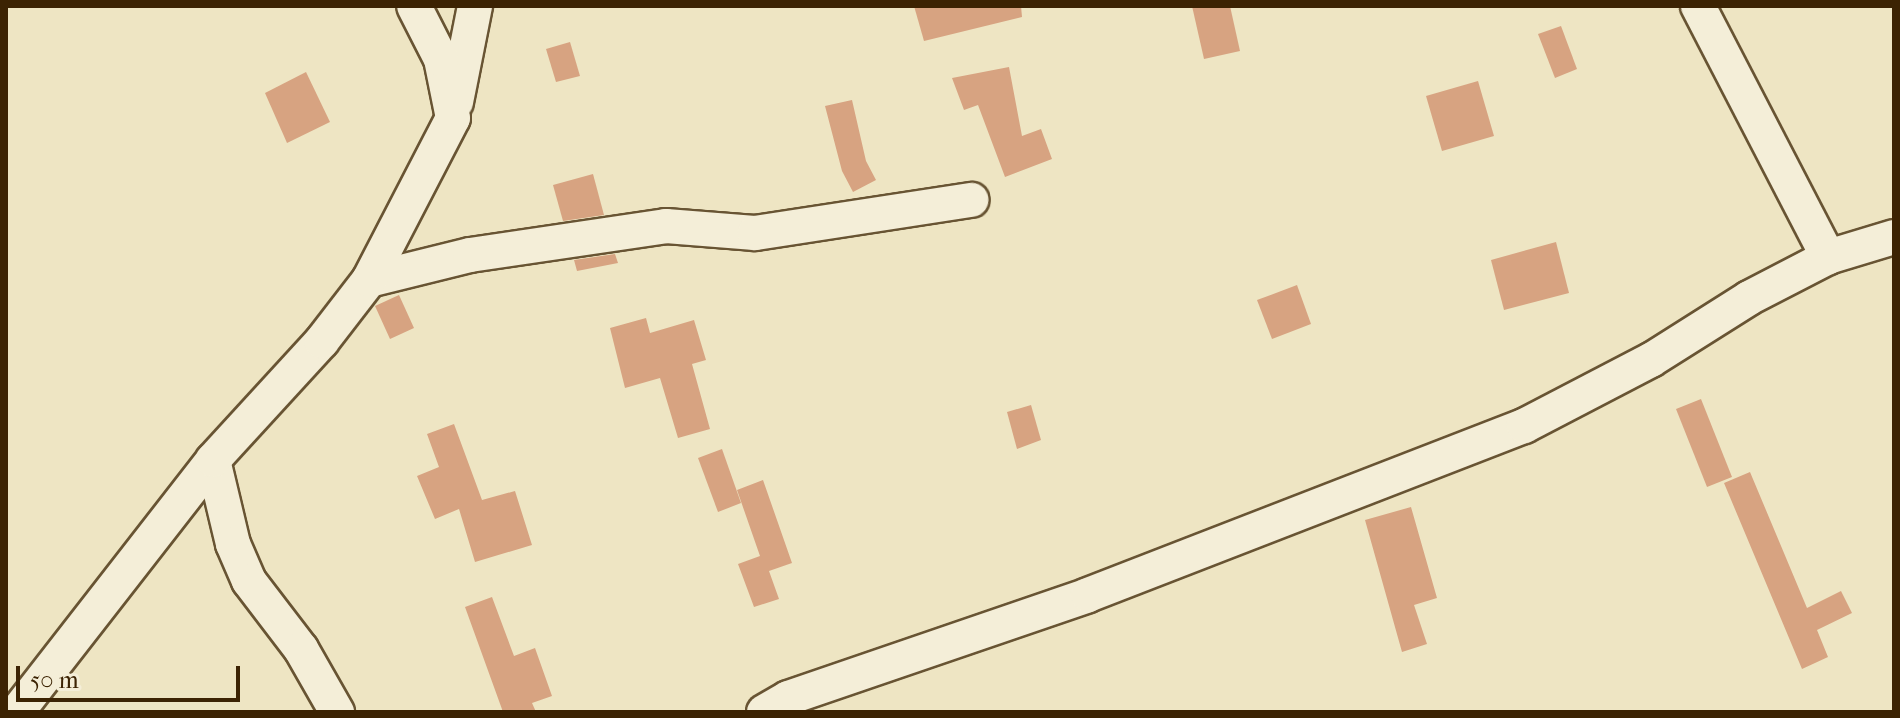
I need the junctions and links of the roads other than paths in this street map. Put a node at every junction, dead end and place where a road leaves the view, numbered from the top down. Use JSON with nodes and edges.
{"nodes":[{"id":1,"x":414,"y":6,"type":"edge"},
{"id":2,"x":475,"y":6,"type":"edge"},
{"id":3,"x":1698,"y":6,"type":"edge"},
{"id":4,"x":453,"y":118,"type":"junction"},
{"id":5,"x":971,"y":200,"type":"dead end"},
{"id":6,"x":1894,"y":237,"type":"edge"},
{"id":7,"x":1828,"y":257,"type":"junction"},
{"id":8,"x":369,"y":280,"type":"junction"},
{"id":9,"x":213,"y":460,"type":"junction"},
{"id":10,"x":17,"y":712,"type":"edge"},
{"id":11,"x":337,"y":712,"type":"edge"},
{"id":12,"x":764,"y":712,"type":"edge"}],
"edges":[{"from":1,"to":4,"type":"street"},
{"from":2,"to":4,"type":"street"},
{"from":3,"to":7,"type":"street"},
{"from":4,"to":8,"type":"street"},
{"from":5,"to":8,"type":"street"},
{"from":6,"to":7,"type":"street"},
{"from":7,"to":12,"type":"street"},
{"from":8,"to":9,"type":"street"},
{"from":9,"to":10,"type":"street"},
{"from":9,"to":11,"type":"street"}]}
